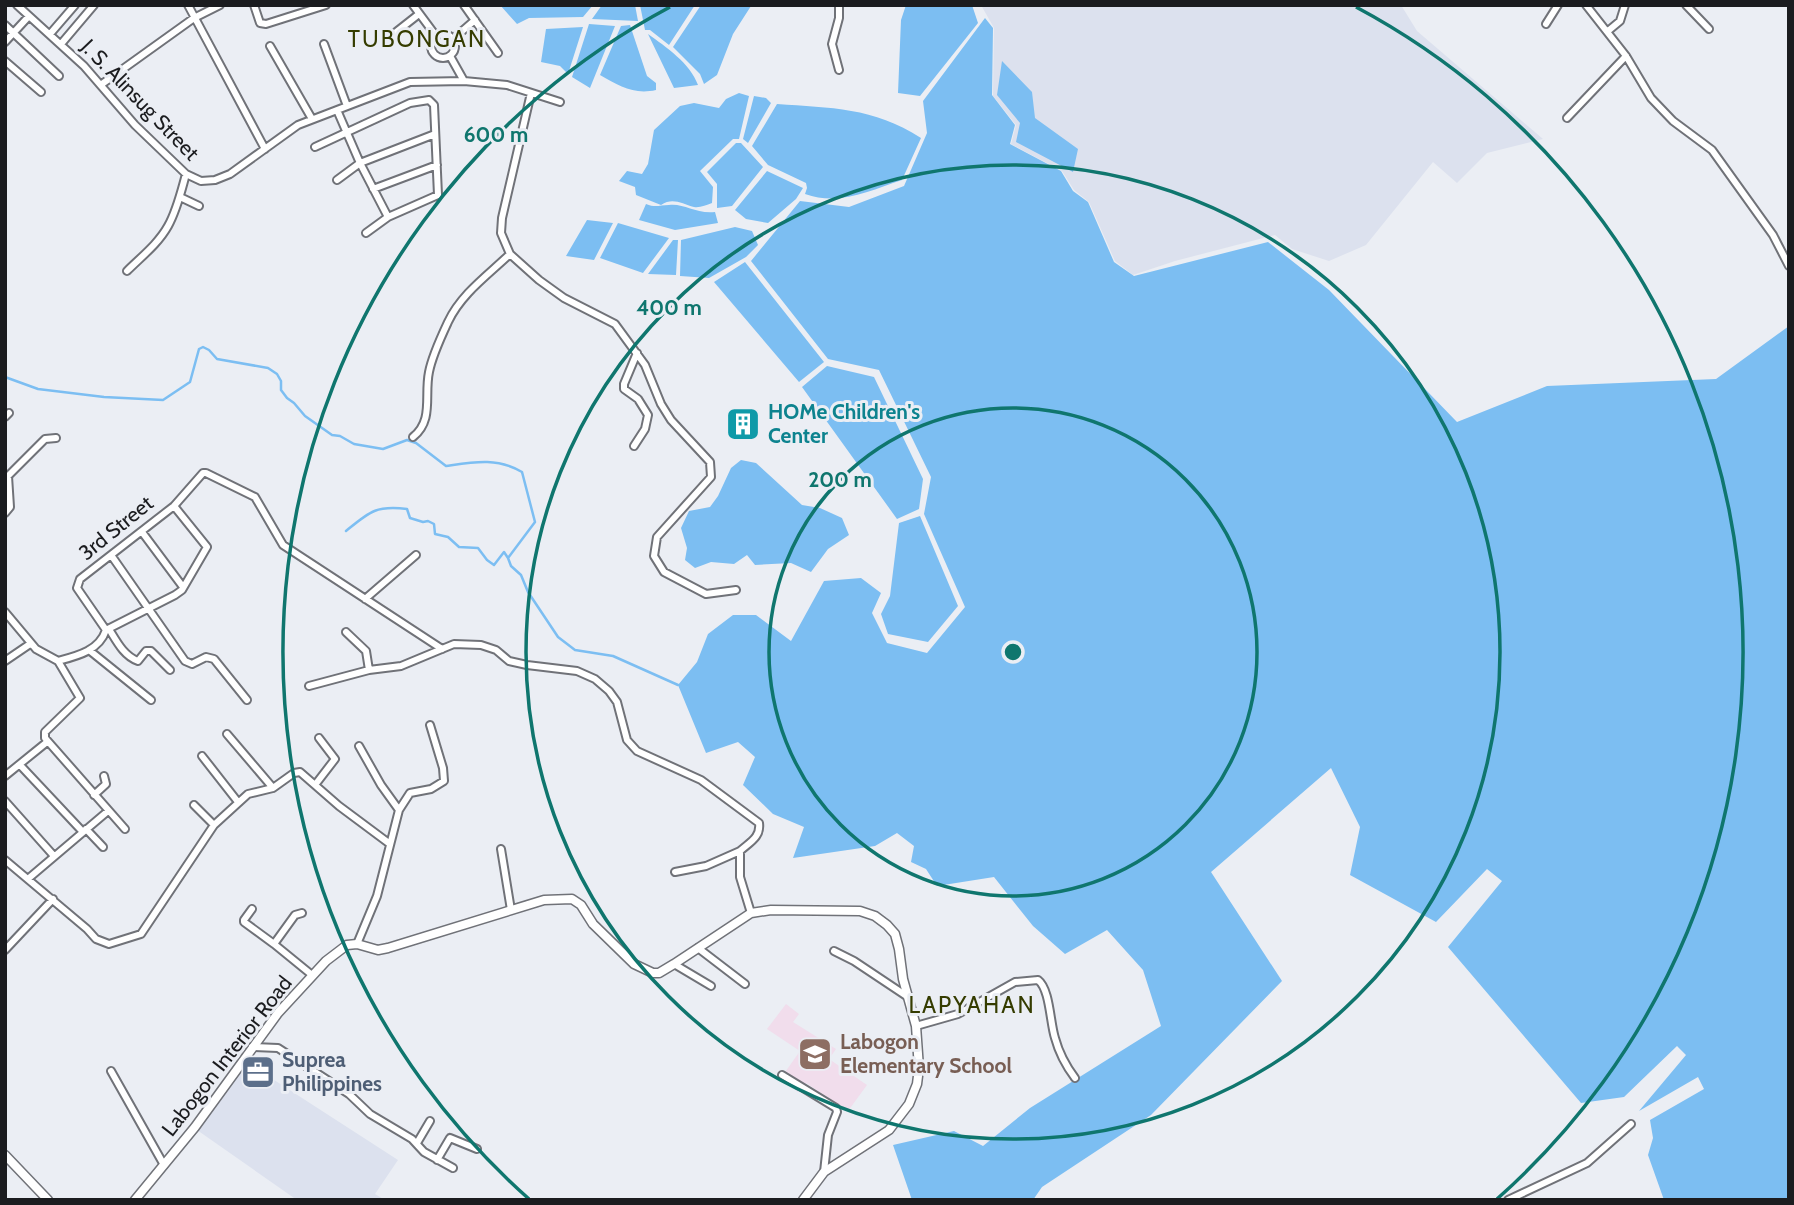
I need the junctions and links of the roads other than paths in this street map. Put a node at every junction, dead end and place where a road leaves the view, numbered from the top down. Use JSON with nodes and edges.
{"nodes":[{"id":1,"x":18,"y":5,"type":"edge"},
{"id":2,"x":94,"y":5,"type":"edge"},
{"id":3,"x":188,"y":5,"type":"edge"},
{"id":4,"x":220,"y":5,"type":"edge"},
{"id":5,"x":254,"y":5,"type":"edge"},
{"id":6,"x":326,"y":5,"type":"edge"},
{"id":7,"x":413,"y":5,"type":"edge"},
{"id":8,"x":464,"y":5,"type":"edge"},
{"id":9,"x":839,"y":5,"type":"edge"},
{"id":10,"x":1558,"y":5,"type":"edge"},
{"id":11,"x":1586,"y":5,"type":"edge"},
{"id":12,"x":1625,"y":5,"type":"edge"},
{"id":13,"x":1686,"y":5,"type":"edge"},
{"id":14,"x":78,"y":6,"type":"edge"},
{"id":15,"x":419,"y":14,"type":"junction"},
{"id":16,"x":29,"y":16,"type":"junction"},
{"id":17,"x":194,"y":18,"type":"junction"},
{"id":18,"x":475,"y":20,"type":"junction"},
{"id":19,"x":1546,"y":24,"type":"dead end"},
{"id":20,"x":5,"y":25,"type":"edge"},
{"id":21,"x":1709,"y":29,"type":"dead end"},
{"id":22,"x":14,"y":32,"type":"junction"},
{"id":23,"x":1608,"y":32,"type":"junction"},
{"id":24,"x":50,"y":34,"type":"junction"},
{"id":25,"x":391,"y":36,"type":"dead end"},
{"id":26,"x":436,"y":36,"type":"junction"},
{"id":27,"x":453,"y":39,"type":"junction"},
{"id":28,"x":5,"y":42,"type":"edge"},
{"id":29,"x":61,"y":44,"type":"junction"},
{"id":30,"x":324,"y":44,"type":"dead end"},
{"id":31,"x":271,"y":46,"type":"dead end"},
{"id":32,"x":498,"y":53,"type":"dead end"},
{"id":33,"x":450,"y":56,"type":"junction"},
{"id":34,"x":1626,"y":56,"type":"junction"},
{"id":35,"x":5,"y":61,"type":"edge"},
{"id":36,"x":839,"y":70,"type":"dead end"},
{"id":37,"x":59,"y":76,"type":"dead end"},
{"id":38,"x":464,"y":81,"type":"junction"},
{"id":39,"x":102,"y":84,"type":"junction"},
{"id":40,"x":41,"y":92,"type":"dead end"},
{"id":41,"x":531,"y":93,"type":"junction"},
{"id":42,"x":560,"y":102,"type":"dead end"},
{"id":43,"x":347,"y":106,"type":"junction"},
{"id":44,"x":337,"y":110,"type":"junction"},
{"id":45,"x":1567,"y":118,"type":"dead end"},
{"id":46,"x":312,"y":119,"type":"junction"},
{"id":47,"x":347,"y":130,"type":"junction"},
{"id":48,"x":435,"y":134,"type":"junction"},
{"id":49,"x":315,"y":147,"type":"dead end"},
{"id":50,"x":265,"y":149,"type":"junction"},
{"id":51,"x":360,"y":163,"type":"junction"},
{"id":52,"x":437,"y":165,"type":"junction"},
{"id":53,"x":186,"y":174,"type":"junction"},
{"id":54,"x":337,"y":180,"type":"dead end"},
{"id":55,"x":373,"y":189,"type":"junction"},
{"id":56,"x":180,"y":197,"type":"junction"},
{"id":57,"x":199,"y":206,"type":"dead end"},
{"id":58,"x":388,"y":217,"type":"junction"},
{"id":59,"x":366,"y":233,"type":"dead end"},
{"id":60,"x":510,"y":254,"type":"junction"},
{"id":61,"x":1789,"y":266,"type":"edge"},
{"id":62,"x":127,"y":271,"type":"dead end"},
{"id":63,"x":637,"y":353,"type":"junction"},
{"id":64,"x":413,"y":437,"type":"dead end"},
{"id":65,"x":56,"y":438,"type":"dead end"},
{"id":66,"x":634,"y":446,"type":"dead end"},
{"id":67,"x":174,"y":506,"type":"junction"},
{"id":68,"x":5,"y":513,"type":"edge"},
{"id":69,"x":142,"y":532,"type":"junction"},
{"id":70,"x":111,"y":555,"type":"junction"},
{"id":71,"x":416,"y":555,"type":"dead end"},
{"id":72,"x":183,"y":587,"type":"junction"},
{"id":73,"x":736,"y":590,"type":"dead end"},
{"id":74,"x":365,"y":599,"type":"junction"},
{"id":75,"x":148,"y":610,"type":"junction"},
{"id":76,"x":5,"y":612,"type":"edge"},
{"id":77,"x":107,"y":630,"type":"junction"},
{"id":78,"x":345,"y":632,"type":"dead end"},
{"id":79,"x":30,"y":644,"type":"junction"},
{"id":80,"x":442,"y":649,"type":"junction"},
{"id":81,"x":89,"y":650,"type":"junction"},
{"id":82,"x":5,"y":661,"type":"edge"},
{"id":83,"x":58,"y":661,"type":"junction"},
{"id":84,"x":170,"y":670,"type":"dead end"},
{"id":85,"x":369,"y":670,"type":"junction"},
{"id":86,"x":310,"y":686,"type":"dead end"},
{"id":87,"x":151,"y":700,"type":"dead end"},
{"id":88,"x":247,"y":700,"type":"dead end"},
{"id":89,"x":430,"y":725,"type":"dead end"},
{"id":90,"x":227,"y":734,"type":"dead end"},
{"id":91,"x":319,"y":738,"type":"dead end"},
{"id":92,"x":47,"y":742,"type":"junction"},
{"id":93,"x":359,"y":746,"type":"dead end"},
{"id":94,"x":202,"y":756,"type":"dead end"},
{"id":95,"x":20,"y":765,"type":"junction"},
{"id":96,"x":5,"y":776,"type":"edge"},
{"id":97,"x":104,"y":776,"type":"dead end"},
{"id":98,"x":316,"y":785,"type":"junction"},
{"id":99,"x":273,"y":788,"type":"junction"},
{"id":100,"x":94,"y":795,"type":"junction"},
{"id":101,"x":5,"y":801,"type":"edge"},
{"id":102,"x":238,"y":802,"type":"junction"},
{"id":103,"x":194,"y":805,"type":"dead end"},
{"id":104,"x":108,"y":810,"type":"junction"},
{"id":105,"x":399,"y":810,"type":"junction"},
{"id":106,"x":214,"y":825,"type":"junction"},
{"id":107,"x":125,"y":829,"type":"dead end"},
{"id":108,"x":84,"y":830,"type":"junction"},
{"id":109,"x":390,"y":844,"type":"junction"},
{"id":110,"x":103,"y":848,"type":"dead end"},
{"id":111,"x":501,"y":849,"type":"dead end"},
{"id":112,"x":740,"y":851,"type":"junction"},
{"id":113,"x":54,"y":856,"type":"junction"},
{"id":114,"x":5,"y":860,"type":"edge"},
{"id":115,"x":675,"y":872,"type":"dead end"},
{"id":116,"x":29,"y":878,"type":"junction"},
{"id":117,"x":53,"y":899,"type":"junction"},
{"id":118,"x":251,"y":909,"type":"dead end"},
{"id":119,"x":511,"y":910,"type":"junction"},
{"id":120,"x":751,"y":913,"type":"junction"},
{"id":121,"x":302,"y":914,"type":"dead end"},
{"id":122,"x":274,"y":944,"type":"junction"},
{"id":123,"x":357,"y":944,"type":"junction"},
{"id":124,"x":698,"y":948,"type":"junction"},
{"id":125,"x":5,"y":950,"type":"edge"},
{"id":126,"x":834,"y":950,"type":"dead end"},
{"id":127,"x":674,"y":964,"type":"junction"},
{"id":128,"x":312,"y":975,"type":"junction"},
{"id":129,"x":745,"y":984,"type":"dead end"},
{"id":130,"x":711,"y":986,"type":"dead end"},
{"id":131,"x":908,"y":997,"type":"junction"},
{"id":132,"x":916,"y":1027,"type":"junction"},
{"id":133,"x":252,"y":1047,"type":"junction"},
{"id":134,"x":111,"y":1071,"type":"dead end"},
{"id":135,"x":782,"y":1075,"type":"dead end"},
{"id":136,"x":1075,"y":1078,"type":"dead end"},
{"id":137,"x":430,"y":1121,"type":"dead end"},
{"id":138,"x":1631,"y":1124,"type":"dead end"},
{"id":139,"x":417,"y":1143,"type":"junction"},
{"id":140,"x":477,"y":1149,"type":"dead end"},
{"id":141,"x":5,"y":1155,"type":"edge"},
{"id":142,"x":437,"y":1160,"type":"junction"},
{"id":143,"x":164,"y":1165,"type":"junction"},
{"id":144,"x":453,"y":1168,"type":"dead end"},
{"id":145,"x":824,"y":1172,"type":"junction"},
{"id":146,"x":48,"y":1200,"type":"edge"},
{"id":147,"x":135,"y":1200,"type":"edge"},
{"id":148,"x":803,"y":1200,"type":"edge"},
{"id":149,"x":1508,"y":1200,"type":"edge"}],
"edges":[{"from":1,"to":16,"type":"street","name":"J. S. Alinsug Street"},
{"from":2,"to":29,"type":"street"},
{"from":3,"to":17,"type":"street"},
{"from":4,"to":17,"type":"street"},
{"from":5,"to":6,"type":"street"},
{"from":7,"to":15,"type":"street"},
{"from":8,"to":18,"type":"street"},
{"from":9,"to":36,"type":"street"},
{"from":10,"to":19,"type":"street"},
{"from":11,"to":23,"type":"street"},
{"from":12,"to":23,"type":"street"},
{"from":13,"to":21,"type":"street"},
{"from":14,"to":24,"type":"street"},
{"from":15,"to":25,"type":"street"},
{"from":15,"to":26,"type":"street"},
{"from":16,"to":22,"type":"street"},
{"from":16,"to":24,"type":"street","name":"J. S. Alinsug Street"},
{"from":17,"to":39,"type":"street"},
{"from":17,"to":50,"type":"street"},
{"from":18,"to":27,"type":"street"},
{"from":18,"to":32,"type":"street"},
{"from":20,"to":22,"type":"street"},
{"from":22,"to":28,"type":"street"},
{"from":22,"to":37,"type":"street"},
{"from":23,"to":34,"type":"street"},
{"from":24,"to":29,"type":"street","name":"J. S. Alinsug Street"},
{"from":26,"to":27,"type":"street"},
{"from":26,"to":33,"type":"street"},
{"from":27,"to":33,"type":"street"},
{"from":29,"to":39,"type":"street","name":"J. S. Alinsug Street"},
{"from":30,"to":43,"type":"street"},
{"from":31,"to":46,"type":"street"},
{"from":33,"to":38,"type":"street"},
{"from":34,"to":45,"type":"street"},
{"from":34,"to":61,"type":"street"},
{"from":35,"to":40,"type":"street"},
{"from":38,"to":41,"type":"street","name":"J. S. Alinsug Street"},
{"from":38,"to":43,"type":"street","name":"J. S. Alinsug Street"},
{"from":39,"to":53,"type":"street","name":"J. S. Alinsug Street"},
{"from":41,"to":42,"type":"street","name":"J. S. Alinsug Street"},
{"from":41,"to":60,"type":"street"},
{"from":43,"to":44,"type":"street","name":"J. S. Alinsug Street"},
{"from":44,"to":46,"type":"street","name":"J. S. Alinsug Street"},
{"from":44,"to":47,"type":"street"},
{"from":46,"to":50,"type":"street","name":"J. S. Alinsug Street"},
{"from":47,"to":48,"type":"street"},
{"from":47,"to":49,"type":"street"},
{"from":47,"to":51,"type":"street"},
{"from":48,"to":51,"type":"street"},
{"from":48,"to":52,"type":"street"},
{"from":50,"to":53,"type":"street","name":"J. S. Alinsug Street"},
{"from":51,"to":54,"type":"street"},
{"from":51,"to":55,"type":"street"},
{"from":52,"to":55,"type":"street"},
{"from":52,"to":58,"type":"street"},
{"from":53,"to":56,"type":"street"},
{"from":55,"to":58,"type":"street"},
{"from":56,"to":57,"type":"street"},
{"from":56,"to":62,"type":"street"},
{"from":58,"to":59,"type":"street"},
{"from":60,"to":63,"type":"street"},
{"from":60,"to":64,"type":"street"},
{"from":63,"to":66,"type":"street"},
{"from":63,"to":73,"type":"street"},
{"from":65,"to":68,"type":"street"},
{"from":67,"to":69,"type":"street","name":"3rd Street"},
{"from":67,"to":72,"type":"street"},
{"from":67,"to":74,"type":"street","name":"3rd Street"},
{"from":69,"to":70,"type":"street","name":"3rd Street"},
{"from":69,"to":72,"type":"street"},
{"from":70,"to":75,"type":"street"},
{"from":70,"to":77,"type":"street","name":"3rd Street"},
{"from":71,"to":74,"type":"street"},
{"from":72,"to":75,"type":"street"},
{"from":74,"to":80,"type":"street"},
{"from":75,"to":77,"type":"street"},
{"from":75,"to":88,"type":"street"},
{"from":76,"to":79,"type":"street"},
{"from":77,"to":81,"type":"street"},
{"from":77,"to":84,"type":"street"},
{"from":78,"to":85,"type":"street"},
{"from":79,"to":82,"type":"street"},
{"from":79,"to":83,"type":"street"},
{"from":80,"to":85,"type":"street"},
{"from":80,"to":112,"type":"street"},
{"from":81,"to":83,"type":"street"},
{"from":81,"to":87,"type":"street"},
{"from":83,"to":92,"type":"street"},
{"from":85,"to":86,"type":"street"},
{"from":89,"to":105,"type":"street"},
{"from":90,"to":99,"type":"street"},
{"from":91,"to":98,"type":"street"},
{"from":92,"to":95,"type":"street"},
{"from":92,"to":100,"type":"street"},
{"from":93,"to":105,"type":"street"},
{"from":94,"to":102,"type":"street"},
{"from":95,"to":96,"type":"street"},
{"from":95,"to":108,"type":"street"},
{"from":97,"to":100,"type":"street"},
{"from":98,"to":99,"type":"street"},
{"from":98,"to":109,"type":"street"},
{"from":99,"to":102,"type":"street"},
{"from":100,"to":104,"type":"street"},
{"from":101,"to":113,"type":"street"},
{"from":102,"to":106,"type":"street"},
{"from":103,"to":106,"type":"street"},
{"from":104,"to":107,"type":"street"},
{"from":104,"to":108,"type":"street"},
{"from":105,"to":109,"type":"street"},
{"from":106,"to":117,"type":"street"},
{"from":108,"to":110,"type":"street"},
{"from":108,"to":113,"type":"street"},
{"from":109,"to":123,"type":"street"},
{"from":111,"to":119,"type":"street"},
{"from":112,"to":115,"type":"street"},
{"from":112,"to":120,"type":"street"},
{"from":113,"to":116,"type":"street"},
{"from":114,"to":116,"type":"street"},
{"from":116,"to":117,"type":"street"},
{"from":117,"to":125,"type":"street"},
{"from":118,"to":122,"type":"street"},
{"from":119,"to":123,"type":"street"},
{"from":119,"to":127,"type":"street"},
{"from":120,"to":124,"type":"street"},
{"from":120,"to":131,"type":"street"},
{"from":121,"to":122,"type":"street"},
{"from":122,"to":128,"type":"street"},
{"from":123,"to":128,"type":"street","name":"Labogon Interior Road"},
{"from":124,"to":127,"type":"street"},
{"from":124,"to":129,"type":"street"},
{"from":126,"to":131,"type":"street"},
{"from":127,"to":130,"type":"street"},
{"from":128,"to":133,"type":"street","name":"Labogon Interior Road"},
{"from":131,"to":132,"type":"street"},
{"from":132,"to":136,"type":"street"},
{"from":132,"to":145,"type":"street"},
{"from":133,"to":139,"type":"street"},
{"from":133,"to":143,"type":"street","name":"Labogon Interior Road"},
{"from":134,"to":143,"type":"street"},
{"from":135,"to":145,"type":"street"},
{"from":137,"to":139,"type":"street"},
{"from":138,"to":149,"type":"street"},
{"from":139,"to":142,"type":"street"},
{"from":140,"to":142,"type":"street"},
{"from":141,"to":146,"type":"street"},
{"from":142,"to":144,"type":"street"},
{"from":143,"to":147,"type":"street","name":"Labogon Interior Road"},
{"from":145,"to":148,"type":"street"}]}
